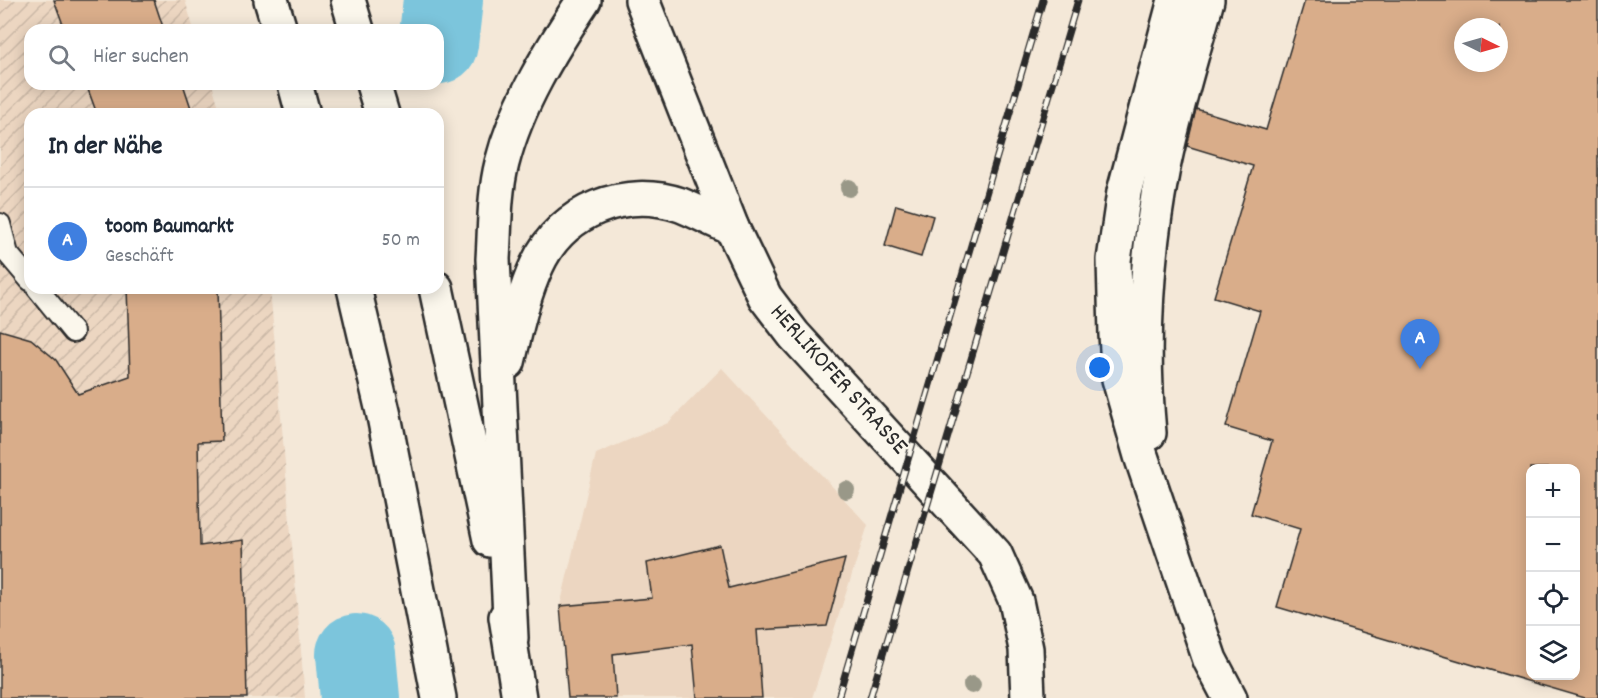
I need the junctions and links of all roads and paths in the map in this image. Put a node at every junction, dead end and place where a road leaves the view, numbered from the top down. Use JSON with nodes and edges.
{"nodes":[{"id":1,"x":271,"y":0,"type":"edge"},
{"id":2,"x":348,"y":0,"type":"edge"},
{"id":3,"x":584,"y":0,"type":"edge"},
{"id":4,"x":642,"y":0,"type":"edge"},
{"id":5,"x":1175,"y":0,"type":"edge"},
{"id":6,"x":1207,"y":0,"type":"edge"},
{"id":7,"x":278,"y":24,"type":"edge"},
{"id":8,"x":355,"y":24,"type":"edge"},
{"id":9,"x":297,"y":90,"type":"edge"},
{"id":10,"x":375,"y":90,"type":"edge"},
{"id":11,"x":301,"y":108,"type":"edge"},
{"id":12,"x":380,"y":108,"type":"edge"},
{"id":13,"x":0,"y":224,"type":"edge"},
{"id":14,"x":732,"y":228,"type":"junction"},
{"id":15,"x":4,"y":252,"type":"edge"},
{"id":16,"x":24,"y":274,"type":"edge"},
{"id":17,"x":42,"y":294,"type":"edge"},
{"id":18,"x":355,"y":294,"type":"edge"},
{"id":19,"x":436,"y":294,"type":"edge"},
{"id":20,"x":73,"y":332,"type":"dead end"},
{"id":21,"x":499,"y":395,"type":"junction"},
{"id":22,"x":1155,"y":495,"type":"junction"},
{"id":23,"x":511,"y":638,"type":"junction"},
{"id":24,"x":439,"y":698,"type":"edge"},
{"id":25,"x":519,"y":698,"type":"edge"},
{"id":26,"x":1028,"y":698,"type":"edge"},
{"id":27,"x":1230,"y":698,"type":"edge"}],
"edges":[{"from":1,"to":7,"type":"main road"},
{"from":2,"to":8,"type":"main road"},
{"from":3,"to":21,"type":"main road"},
{"from":4,"to":14,"type":"main road","name":"HERLIKOFER STRASSE"},
{"from":5,"to":22,"type":"main road"},
{"from":6,"to":22,"type":"main road"},
{"from":9,"to":11,"type":"main road"},
{"from":10,"to":12,"type":"main road"},
{"from":13,"to":15,"type":"lane"},
{"from":14,"to":21,"type":"main road"},
{"from":14,"to":26,"type":"main road","name":"HERLIKOFER STRASSE"},
{"from":15,"to":16,"type":"lane"},
{"from":17,"to":20,"type":"lane"},
{"from":18,"to":24,"type":"main road"},
{"from":19,"to":23,"type":"main road"},
{"from":21,"to":23,"type":"main road"},
{"from":22,"to":27,"type":"main road"},
{"from":23,"to":25,"type":"main road"}]}
